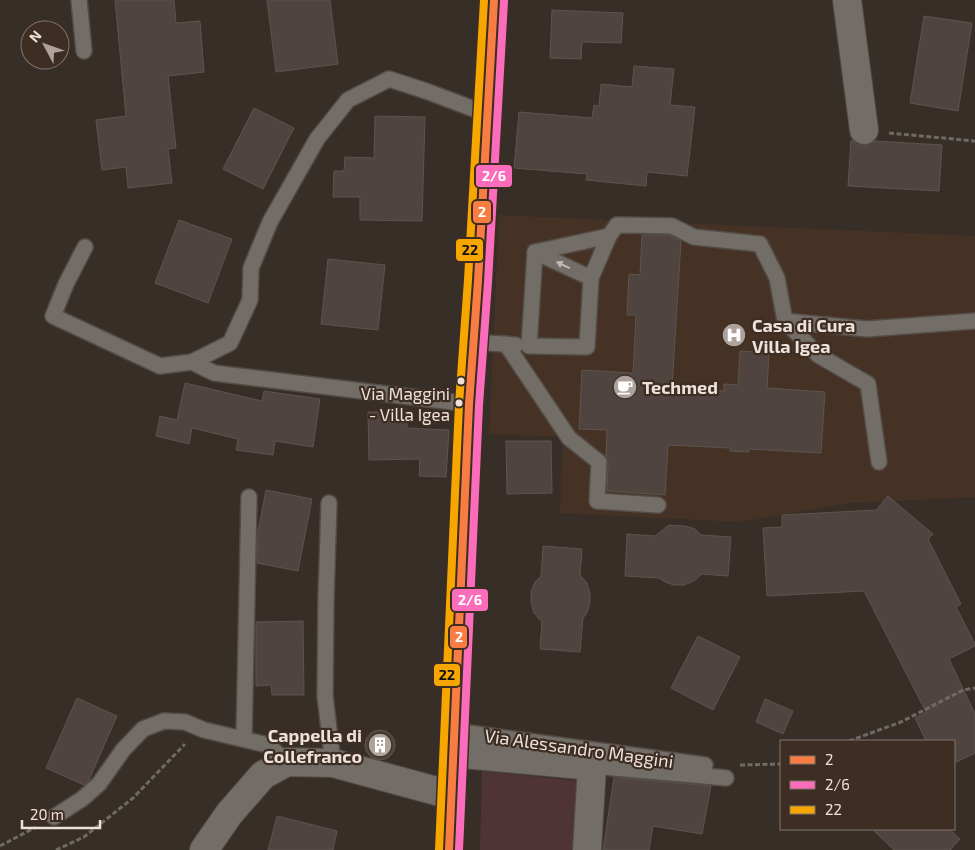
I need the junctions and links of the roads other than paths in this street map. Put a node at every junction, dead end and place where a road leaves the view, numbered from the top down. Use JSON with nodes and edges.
{"nodes":[{"id":1,"x":79,"y":0,"type":"edge"},
{"id":2,"x":494,"y":0,"type":"edge"},
{"id":3,"x":847,"y":0,"type":"edge"},
{"id":4,"x":84,"y":51,"type":"dead end"},
{"id":5,"x":487,"y":114,"type":"junction"},
{"id":6,"x":864,"y":130,"type":"road end"},
{"id":7,"x":609,"y":236,"type":"junction"},
{"id":8,"x":85,"y":247,"type":"dead end"},
{"id":9,"x":535,"y":252,"type":"junction"},
{"id":10,"x":591,"y":278,"type":"junction"},
{"id":11,"x":784,"y":321,"type":"junction"},
{"id":12,"x":975,"y":322,"type":"edge"},
{"id":13,"x":473,"y":342,"type":"junction"},
{"id":14,"x":506,"y":344,"type":"junction"},
{"id":15,"x":529,"y":346,"type":"junction"},
{"id":16,"x":192,"y":362,"type":"junction"},
{"id":17,"x":468,"y":404,"type":"junction"},
{"id":18,"x":879,"y":462,"type":"dead end"},
{"id":19,"x":249,"y":497,"type":"dead end"},
{"id":20,"x":329,"y":503,"type":"dead end"},
{"id":21,"x":658,"y":505,"type":"dead end"},
{"id":22,"x":244,"y":738,"type":"junction"},
{"id":23,"x":454,"y":742,"type":"junction"},
{"id":24,"x":287,"y":762,"type":"junction"},
{"id":25,"x":333,"y":763,"type":"junction"},
{"id":26,"x":592,"y":766,"type":"junction"},
{"id":27,"x":705,"y":766,"type":"dead end"},
{"id":28,"x":726,"y":778,"type":"dead end"},
{"id":29,"x":451,"y":795,"type":"junction"},
{"id":30,"x":54,"y":817,"type":"road end"},
{"id":31,"x":204,"y":850,"type":"edge"},
{"id":32,"x":449,"y":850,"type":"edge"},
{"id":33,"x":588,"y":850,"type":"edge"}],
"edges":[{"from":1,"to":4,"type":"lane"},
{"from":2,"to":5,"type":"main road"},
{"from":3,"to":6,"type":"main road"},
{"from":5,"to":13,"type":"main road"},
{"from":5,"to":16,"type":"lane"},
{"from":7,"to":9,"type":"lane"},
{"from":7,"to":10,"type":"lane"},
{"from":7,"to":11,"type":"lane"},
{"from":8,"to":16,"type":"lane"},
{"from":10,"to":9,"type":"lane","one_way":true},
{"from":9,"to":15,"type":"lane"},
{"from":10,"to":15,"type":"lane"},
{"from":11,"to":12,"type":"lane"},
{"from":11,"to":18,"type":"lane"},
{"from":13,"to":14,"type":"lane"},
{"from":13,"to":17,"type":"main road"},
{"from":14,"to":15,"type":"lane"},
{"from":14,"to":21,"type":"lane"},
{"from":16,"to":17,"type":"lane"},
{"from":17,"to":23,"type":"main road"},
{"from":19,"to":22,"type":"lane"},
{"from":20,"to":25,"type":"lane"},
{"from":22,"to":24,"type":"lane"},
{"from":22,"to":30,"type":"lane"},
{"from":23,"to":26,"type":"main road","name":"Via Alessandro Maggini"},
{"from":23,"to":27,"type":"lane","name":"Via Alessandro Maggini"},
{"from":23,"to":29,"type":"main road"},
{"from":24,"to":25,"type":"main road"},
{"from":24,"to":31,"type":"main road"},
{"from":25,"to":29,"type":"main road"},
{"from":26,"to":28,"type":"lane"},
{"from":26,"to":33,"type":"main road","name":"Via Alessandro Maggini"},
{"from":29,"to":32,"type":"main road"}]}
